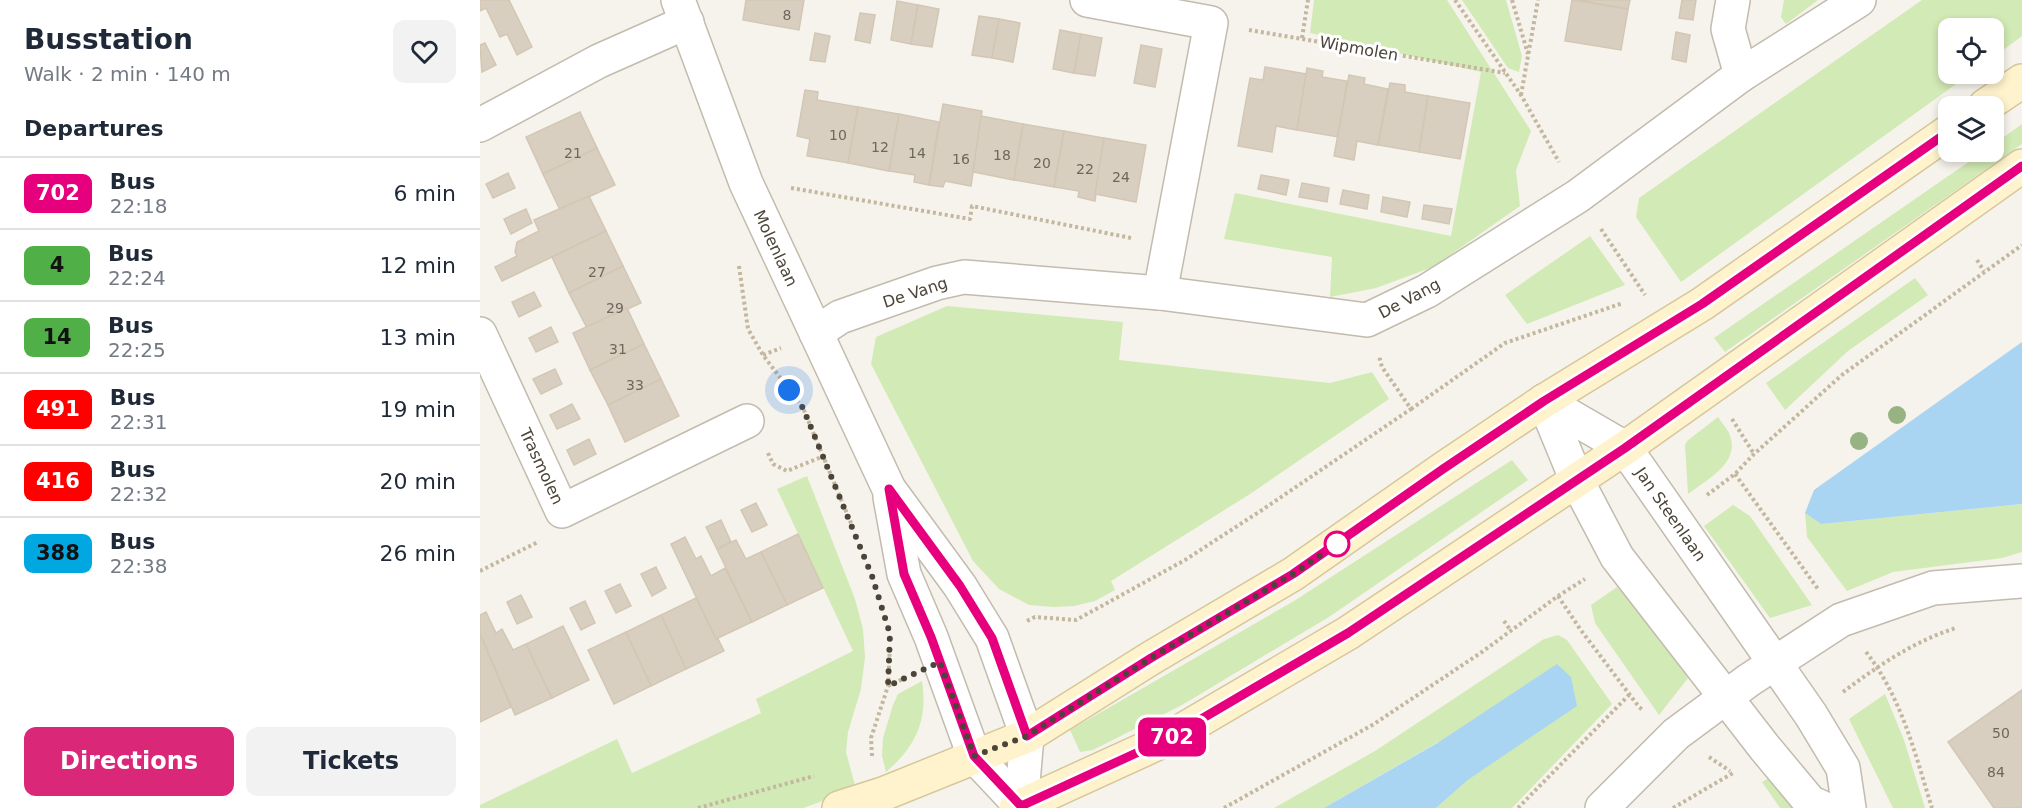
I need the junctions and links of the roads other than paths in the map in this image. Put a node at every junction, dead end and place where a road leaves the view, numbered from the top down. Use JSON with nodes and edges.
{"nodes":[{"id":1,"x":1086,"y":0,"type":"edge"},
{"id":2,"x":1733,"y":0,"type":"edge"},
{"id":3,"x":1859,"y":0,"type":"edge"},
{"id":4,"x":682,"y":11,"type":"edge"},
{"id":5,"x":1742,"y":75,"type":"junction"},
{"id":6,"x":2022,"y":81,"type":"edge"},
{"id":7,"x":2000,"y":96,"type":"edge"},
{"id":8,"x":480,"y":125,"type":"edge"},
{"id":9,"x":1938,"y":139,"type":"edge"},
{"id":10,"x":2022,"y":166,"type":"edge"},
{"id":11,"x":1160,"y":293,"type":"junction"},
{"id":12,"x":816,"y":333,"type":"junction"},
{"id":13,"x":480,"y":334,"type":"edge"},
{"id":14,"x":1544,"y":401,"type":"junction"},
{"id":15,"x":747,"y":421,"type":"road end"},
{"id":16,"x":1625,"y":448,"type":"junction"},
{"id":17,"x":1577,"y":481,"type":"junction"},
{"id":18,"x":889,"y":489,"type":"junction"},
{"id":19,"x":2022,"y":581,"type":"edge"},
{"id":20,"x":1775,"y":663,"type":"junction"},
{"id":21,"x":1726,"y":698,"type":"junction"},
{"id":22,"x":1027,"y":736,"type":"junction"},
{"id":23,"x":974,"y":756,"type":"junction"},
{"id":24,"x":1018,"y":807,"type":"edge"},
{"id":25,"x":839,"y":808,"type":"edge"},
{"id":26,"x":1602,"y":808,"type":"edge"},
{"id":27,"x":1823,"y":808,"type":"edge"},
{"id":28,"x":1849,"y":808,"type":"edge"}],
"edges":[{"from":1,"to":11,"type":"street"},
{"from":2,"to":5,"type":"street"},
{"from":3,"to":5,"type":"street","name":"De Vang"},
{"from":4,"to":8,"type":"street"},
{"from":4,"to":12,"type":"street","name":"Molenlaan"},
{"from":5,"to":11,"type":"street","name":"De Vang"},
{"from":6,"to":7,"type":"main road"},
{"from":9,"to":14,"type":"main road"},
{"from":10,"to":16,"type":"main road"},
{"from":11,"to":12,"type":"street","name":"De Vang"},
{"from":12,"to":18,"type":"street","name":"Molenlaan"},
{"from":13,"to":15,"type":"street","name":"Trasmolen"},
{"from":14,"to":16,"type":"street","name":"Jan Steenlaan"},
{"from":14,"to":17,"type":"street"},
{"from":14,"to":22,"type":"main road"},
{"from":16,"to":17,"type":"main road"},
{"from":16,"to":20,"type":"street","name":"Jan Steenlaan"},
{"from":17,"to":21,"type":"street"},
{"from":17,"to":24,"type":"main road"},
{"from":18,"to":22,"type":"street","name":"Molenlaan"},
{"from":18,"to":23,"type":"street","name":"Molenlaan"},
{"from":19,"to":20,"type":"street"},
{"from":20,"to":21,"type":"street"},
{"from":20,"to":28,"type":"street","name":"Jan Steenlaan"},
{"from":21,"to":26,"type":"street"},
{"from":21,"to":27,"type":"street"},
{"from":22,"to":23,"type":"main road"},
{"from":22,"to":24,"type":"street","name":"Molenlaan"},
{"from":23,"to":24,"type":"street","name":"Molenlaan"},
{"from":23,"to":25,"type":"main road"}]}
